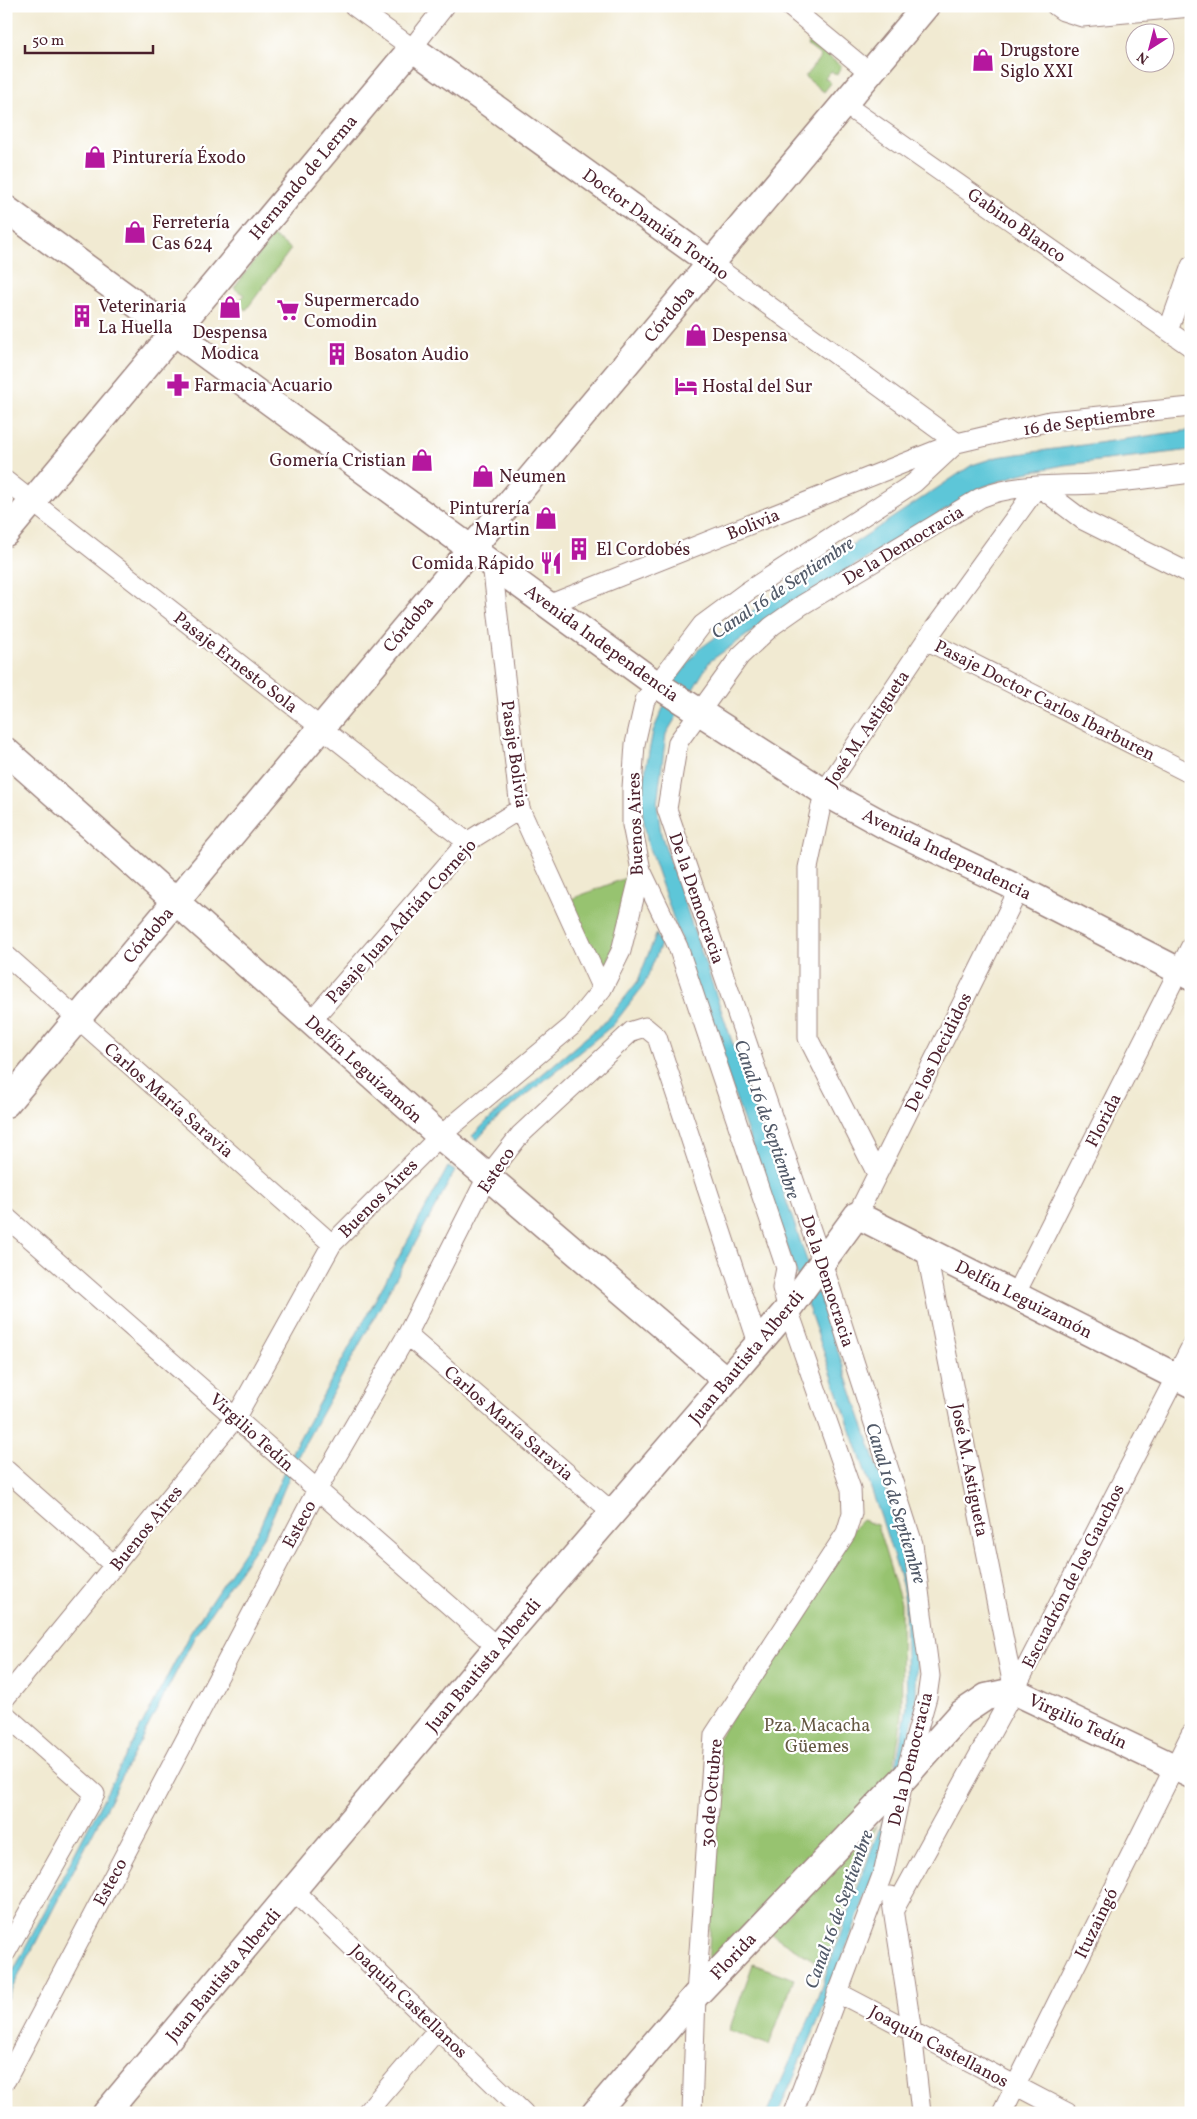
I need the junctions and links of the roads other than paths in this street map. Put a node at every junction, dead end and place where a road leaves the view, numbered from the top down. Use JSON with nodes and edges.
{"nodes":[{"id":1,"x":354,"y":6,"type":"edge"},
{"id":2,"x":446,"y":6,"type":"edge"},
{"id":3,"x":789,"y":6,"type":"edge"},
{"id":4,"x":926,"y":6,"type":"edge"},
{"id":5,"x":1056,"y":6,"type":"edge"},
{"id":6,"x":1191,"y":7,"type":"edge"},
{"id":7,"x":412,"y":48,"type":"junction"},
{"id":8,"x":870,"y":73,"type":"junction"},
{"id":9,"x":844,"y":104,"type":"junction"},
{"id":10,"x":6,"y":209,"type":"edge"},
{"id":11,"x":712,"y":264,"type":"junction"},
{"id":12,"x":1191,"y":266,"type":"edge"},
{"id":13,"x":1168,"y":331,"type":"junction"},
{"id":14,"x":173,"y":332,"type":"junction"},
{"id":15,"x":1191,"y":347,"type":"edge"},
{"id":16,"x":1191,"y":407,"type":"edge"},
{"id":17,"x":956,"y":443,"type":"junction"},
{"id":18,"x":1191,"y":473,"type":"edge"},
{"id":19,"x":6,"y":481,"type":"edge"},
{"id":20,"x":1038,"y":486,"type":"junction"},
{"id":21,"x":32,"y":502,"type":"junction"},
{"id":22,"x":6,"y":533,"type":"edge"},
{"id":23,"x":482,"y":555,"type":"junction"},
{"id":24,"x":1191,"y":574,"type":"edge"},
{"id":25,"x":548,"y":605,"type":"junction"},
{"id":26,"x":926,"y":640,"type":"junction"},
{"id":27,"x":656,"y":684,"type":"junction"},
{"id":28,"x":698,"y":712,"type":"junction"},
{"id":29,"x":320,"y":729,"type":"junction"},
{"id":30,"x":6,"y":752,"type":"edge"},
{"id":31,"x":1191,"y":774,"type":"edge"},
{"id":32,"x":824,"y":792,"type":"junction"},
{"id":33,"x":520,"y":809,"type":"junction"},
{"id":34,"x":468,"y":842,"type":"junction"},
{"id":35,"x":641,"y":870,"type":"junction"},
{"id":36,"x":1019,"y":889,"type":"junction"},
{"id":37,"x":176,"y":902,"type":"junction"},
{"id":38,"x":1191,"y":946,"type":"edge"},
{"id":39,"x":6,"y":956,"type":"edge"},
{"id":40,"x":1184,"y":974,"type":"edge"},
{"id":41,"x":602,"y":989,"type":"junction"},
{"id":42,"x":77,"y":1019,"type":"junction"},
{"id":43,"x":311,"y":1021,"type":"junction"},
{"id":44,"x":6,"y":1104,"type":"edge"},
{"id":45,"x":440,"y":1136,"type":"junction"},
{"id":46,"x":877,"y":1174,"type":"junction"},
{"id":47,"x":488,"y":1176,"type":"junction"},
{"id":48,"x":858,"y":1215,"type":"junction"},
{"id":49,"x":6,"y":1217,"type":"edge"},
{"id":50,"x":332,"y":1244,"type":"junction"},
{"id":51,"x":926,"y":1250,"type":"junction"},
{"id":52,"x":823,"y":1264,"type":"junction"},
{"id":53,"x":1015,"y":1295,"type":"junction"},
{"id":54,"x":788,"y":1308,"type":"junction"},
{"id":55,"x":407,"y":1335,"type":"junction"},
{"id":56,"x":758,"y":1343,"type":"junction"},
{"id":57,"x":1191,"y":1347,"type":"edge"},
{"id":58,"x":726,"y":1380,"type":"junction"},
{"id":59,"x":1183,"y":1380,"type":"edge"},
{"id":60,"x":236,"y":1417,"type":"junction"},
{"id":61,"x":6,"y":1470,"type":"edge"},
{"id":62,"x":310,"y":1484,"type":"junction"},
{"id":63,"x":612,"y":1512,"type":"junction"},
{"id":64,"x":852,"y":1513,"type":"joint"},
{"id":65,"x":115,"y":1566,"type":"junction"},
{"id":66,"x":497,"y":1647,"type":"junction"},
{"id":67,"x":1014,"y":1691,"type":"junction"},
{"id":68,"x":6,"y":1697,"type":"edge"},
{"id":69,"x":6,"y":1715,"type":"edge"},
{"id":70,"x":1191,"y":1734,"type":"edge"},
{"id":71,"x":1182,"y":1771,"type":"edge"},
{"id":72,"x":904,"y":1778,"type":"junction"},
{"id":73,"x":877,"y":1806,"type":"joint"},
{"id":74,"x":884,"y":1870,"type":"junction"},
{"id":75,"x":294,"y":1891,"type":"junction"},
{"id":76,"x":895,"y":1908,"type":"junction"},
{"id":77,"x":6,"y":1952,"type":"edge"},
{"id":78,"x":837,"y":1992,"type":"junction"},
{"id":79,"x":696,"y":1995,"type":"junction"},
{"id":80,"x":438,"y":2029,"type":"junction"},
{"id":81,"x":912,"y":2032,"type":"junction"},
{"id":82,"x":6,"y":2080,"type":"edge"},
{"id":83,"x":1015,"y":2086,"type":"junction"},
{"id":84,"x":106,"y":2113,"type":"edge"},
{"id":85,"x":366,"y":2113,"type":"edge"},
{"id":86,"x":524,"y":2113,"type":"edge"},
{"id":87,"x":595,"y":2113,"type":"edge"},
{"id":88,"x":692,"y":2113,"type":"edge"},
{"id":89,"x":793,"y":2113,"type":"edge"},
{"id":90,"x":921,"y":2113,"type":"edge"},
{"id":91,"x":1002,"y":2113,"type":"edge"},
{"id":92,"x":1068,"y":2113,"type":"edge"}],
"edges":[{"from":1,"to":7,"type":"street","name":"Doctor Damián Torino"},
{"from":2,"to":7,"type":"street","name":"Hernando de Lerma"},
{"from":3,"to":8,"type":"street"},
{"from":4,"to":8,"type":"main road","name":"Córdoba"},
{"from":5,"to":6,"type":"street"},
{"from":7,"to":11,"type":"main road","name":"Doctor Damián Torino"},
{"from":7,"to":14,"type":"main road","name":"Hernando de Lerma"},
{"from":8,"to":9,"type":"main road","name":"Córdoba"},
{"from":9,"to":11,"type":"main road","name":"Córdoba"},
{"from":9,"to":13,"type":"street","name":"Gabino Blanco"},
{"from":10,"to":14,"type":"main road","name":"Avenida Independencia"},
{"from":11,"to":17,"type":"street","name":"Doctor Damián Torino"},
{"from":11,"to":23,"type":"main road","name":"Córdoba"},
{"from":12,"to":13,"type":"street"},
{"from":13,"to":15,"type":"street","name":"Gabino Blanco"},
{"from":14,"to":21,"type":"main road","name":"Hernando de Lerma"},
{"from":14,"to":23,"type":"main road","name":"Avenida Independencia"},
{"from":16,"to":17,"type":"street","name":"16 de Septiembre"},
{"from":17,"to":25,"type":"street","name":"Bolivia"},
{"from":17,"to":27,"type":"street"},
{"from":18,"to":20,"type":"street","name":"De la Democracia"},
{"from":19,"to":21,"type":"street","name":"Pasaje Ernesto Sola"},
{"from":20,"to":24,"type":"street"},
{"from":20,"to":26,"type":"street","name":"José M. Astigueta"},
{"from":20,"to":28,"type":"street","name":"De la Democracia"},
{"from":21,"to":22,"type":"main road","name":"Hernando de Lerma"},
{"from":21,"to":29,"type":"street","name":"Pasaje Ernesto Sola"},
{"from":23,"to":25,"type":"main road","name":"Avenida Independencia"},
{"from":23,"to":29,"type":"main road","name":"Córdoba"},
{"from":23,"to":33,"type":"street","name":"Pasaje Bolivia"},
{"from":25,"to":27,"type":"main road","name":"Avenida Independencia"},
{"from":26,"to":31,"type":"street","name":"Pasaje Doctor Carlos Ibarburen"},
{"from":26,"to":32,"type":"street","name":"José M. Astigueta"},
{"from":27,"to":28,"type":"main road","name":"Avenida Independencia"},
{"from":27,"to":35,"type":"street","name":"Buenos Aires"},
{"from":28,"to":32,"type":"main road","name":"Avenida Independencia"},
{"from":28,"to":52,"type":"street","name":"De la Democracia"},
{"from":29,"to":34,"type":"street","name":"Pasaje Ernesto Sola"},
{"from":29,"to":37,"type":"main road","name":"Córdoba"},
{"from":30,"to":37,"type":"main road","name":"Delfín Leguizamón"},
{"from":32,"to":36,"type":"main road","name":"Avenida Independencia"},
{"from":32,"to":46,"type":"street","name":"José M. Astigueta"},
{"from":33,"to":34,"type":"street","name":"Pasaje Juan Adrián Cornejo"},
{"from":33,"to":41,"type":"street","name":"Pasaje Bolivia"},
{"from":34,"to":43,"type":"street","name":"Pasaje Juan Adrián Cornejo"},
{"from":35,"to":41,"type":"street","name":"Buenos Aires"},
{"from":35,"to":54,"type":"street","name":"De la Democracia"},
{"from":36,"to":40,"type":"main road","name":"Avenida Independencia"},
{"from":36,"to":46,"type":"street","name":"De los Decididos"},
{"from":37,"to":42,"type":"main road","name":"Córdoba"},
{"from":37,"to":43,"type":"main road","name":"Delfín Leguizamón"},
{"from":38,"to":40,"type":"street","name":"Florida"},
{"from":39,"to":42,"type":"street","name":"Carlos María Saravia"},
{"from":40,"to":53,"type":"street","name":"Florida"},
{"from":41,"to":45,"type":"street","name":"Buenos Aires"},
{"from":42,"to":44,"type":"main road","name":"Córdoba"},
{"from":42,"to":50,"type":"street","name":"Carlos María Saravia"},
{"from":43,"to":45,"type":"main road","name":"Delfín Leguizamón"},
{"from":45,"to":47,"type":"main road","name":"Delfín Leguizamón"},
{"from":45,"to":50,"type":"street","name":"Buenos Aires"},
{"from":46,"to":48,"type":"street","name":"De los Decididos"},
{"from":47,"to":55,"type":"street","name":"Esteco"},
{"from":47,"to":56,"type":"street","name":"Esteco"},
{"from":47,"to":58,"type":"main road","name":"Delfín Leguizamón"},
{"from":48,"to":51,"type":"main road","name":"Delfín Leguizamón"},
{"from":48,"to":52,"type":"main road","name":"Juan Bautista Alberdi"},
{"from":49,"to":60,"type":"street","name":"Virgilio Tedín"},
{"from":50,"to":60,"type":"street","name":"Buenos Aires"},
{"from":51,"to":53,"type":"main road","name":"Delfín Leguizamón"},
{"from":51,"to":67,"type":"street","name":"José M. Astigueta"},
{"from":52,"to":54,"type":"main road","name":"Juan Bautista Alberdi"},
{"from":52,"to":72,"type":"street","name":"De la Democracia"},
{"from":53,"to":59,"type":"main road","name":"Delfín Leguizamón"},
{"from":54,"to":56,"type":"main road","name":"Juan Bautista Alberdi"},
{"from":54,"to":64,"type":"street","name":"De la Democracia"},
{"from":55,"to":62,"type":"street","name":"Esteco"},
{"from":55,"to":63,"type":"street","name":"Carlos María Saravia"},
{"from":56,"to":58,"type":"main road","name":"Juan Bautista Alberdi"},
{"from":57,"to":59,"type":"street","name":"Escuadrón de los Gauchos"},
{"from":58,"to":63,"type":"main road","name":"Juan Bautista Alberdi"},
{"from":59,"to":67,"type":"street","name":"Escuadrón de los Gauchos"},
{"from":60,"to":62,"type":"street","name":"Virgilio Tedín"},
{"from":60,"to":65,"type":"street","name":"Buenos Aires"},
{"from":61,"to":65,"type":"street"},
{"from":62,"to":66,"type":"street","name":"Virgilio Tedín"},
{"from":62,"to":82,"type":"street","name":"Esteco"},
{"from":63,"to":66,"type":"main road","name":"Juan Bautista Alberdi"},
{"from":64,"to":79,"type":"street","name":"30 de Octubre"},
{"from":65,"to":68,"type":"street","name":"Buenos Aires"},
{"from":66,"to":75,"type":"main road","name":"Juan Bautista Alberdi"},
{"from":67,"to":71,"type":"main road","name":"Virgilio Tedín"},
{"from":67,"to":72,"type":"main road","name":"Virgilio Tedín"},
{"from":67,"to":76,"type":"street","name":"Escuadrón de los Gauchos"},
{"from":69,"to":77,"type":"street"},
{"from":70,"to":71,"type":"street","name":"Ituzaingó"},
{"from":71,"to":83,"type":"street","name":"Ituzaingó"},
{"from":72,"to":73,"type":"main road","name":"Virgilio Tedín"},
{"from":72,"to":74,"type":"street","name":"De la Democracia"},
{"from":73,"to":79,"type":"main road","name":"Florida"},
{"from":74,"to":76,"type":"street"},
{"from":74,"to":78,"type":"street","name":"De la Democracia"},
{"from":75,"to":80,"type":"street","name":"Joaquín Castellanos"},
{"from":75,"to":84,"type":"main road","name":"Juan Bautista Alberdi"},
{"from":76,"to":81,"type":"street"},
{"from":78,"to":81,"type":"street","name":"Joaquín Castellanos"},
{"from":78,"to":89,"type":"street","name":"De la Democracia"},
{"from":79,"to":87,"type":"main road","name":"Florida"},
{"from":79,"to":88,"type":"street","name":"30 de Octubre"},
{"from":80,"to":85,"type":"street"},
{"from":80,"to":86,"type":"street","name":"Joaquín Castellanos"},
{"from":81,"to":83,"type":"street","name":"Joaquín Castellanos"},
{"from":81,"to":90,"type":"street"},
{"from":83,"to":91,"type":"street","name":"Ituzaingó"},
{"from":83,"to":92,"type":"street","name":"Joaquín Castellanos"}]}
